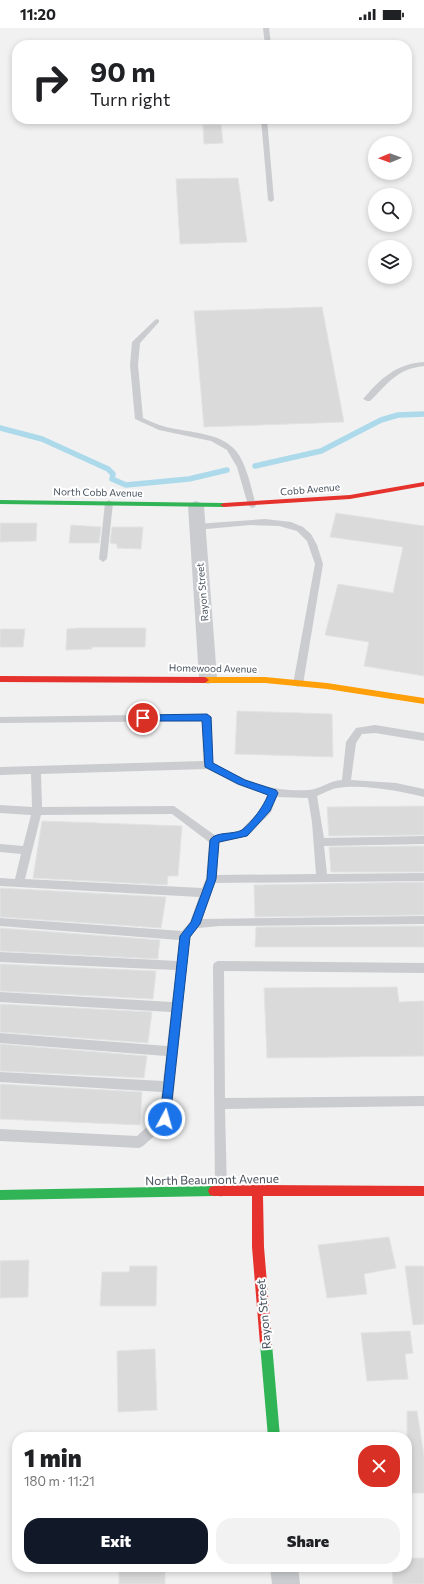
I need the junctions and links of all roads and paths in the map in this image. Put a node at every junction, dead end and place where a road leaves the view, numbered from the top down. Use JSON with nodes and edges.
{"nodes":[{"id":1,"x":266,"y":28,"type":"edge"},
{"id":2,"x":267,"y":40,"type":"edge"},
{"id":3,"x":264,"y":124,"type":"edge"},
{"id":4,"x":271,"y":200,"type":"dead end"},
{"id":5,"x":157,"y":322,"type":"dead end"},
{"id":6,"x":424,"y":364,"type":"edge"},
{"id":7,"x":367,"y":399,"type":"dead end"},
{"id":8,"x":424,"y":484,"type":"edge"},
{"id":9,"x":0,"y":502,"type":"edge"},
{"id":10,"x":109,"y":503,"type":"junction"},
{"id":11,"x":252,"y":505,"type":"junction"},
{"id":12,"x":196,"y":506,"type":"junction"},
{"id":13,"x":196,"y":527,"type":"junction"},
{"id":14,"x":103,"y":559,"type":"dead end"},
{"id":15,"x":208,"y":678,"type":"junction"},
{"id":16,"x":0,"y":679,"type":"edge"},
{"id":17,"x":298,"y":684,"type":"junction"},
{"id":18,"x":424,"y":700,"type":"edge"},
{"id":19,"x":0,"y":720,"type":"edge"},
{"id":20,"x":424,"y":737,"type":"edge"},
{"id":21,"x":208,"y":765,"type":"junction"},
{"id":22,"x":0,"y":771,"type":"edge"},
{"id":23,"x":36,"y":771,"type":"junction"},
{"id":24,"x":346,"y":784,"type":"junction"},
{"id":25,"x":273,"y":793,"type":"junction"},
{"id":26,"x":424,"y":793,"type":"edge"},
{"id":27,"x":312,"y":794,"type":"junction"},
{"id":28,"x":0,"y":809,"type":"edge"},
{"id":29,"x":37,"y":810,"type":"junction"},
{"id":30,"x":214,"y":840,"type":"junction"},
{"id":31,"x":424,"y":840,"type":"edge"},
{"id":32,"x":318,"y":842,"type":"junction"},
{"id":33,"x":0,"y":848,"type":"edge"},
{"id":34,"x":26,"y":850,"type":"junction"},
{"id":35,"x":424,"y":877,"type":"edge"},
{"id":36,"x":322,"y":878,"type":"junction"},
{"id":37,"x":211,"y":879,"type":"junction"},
{"id":38,"x":0,"y":882,"type":"edge"},
{"id":39,"x":19,"y":883,"type":"junction"},
{"id":40,"x":207,"y":893,"type":"junction"},
{"id":41,"x":424,"y":920,"type":"edge"},
{"id":42,"x":0,"y":922,"type":"edge"},
{"id":43,"x":195,"y":924,"type":"junction"},
{"id":44,"x":185,"y":936,"type":"junction"},
{"id":45,"x":0,"y":957,"type":"edge"},
{"id":46,"x":182,"y":966,"type":"junction"},
{"id":47,"x":424,"y":968,"type":"edge"},
{"id":48,"x":0,"y":997,"type":"edge"},
{"id":49,"x":177,"y":1007,"type":"junction"},
{"id":50,"x":0,"y":1038,"type":"edge"},
{"id":51,"x":172,"y":1051,"type":"junction"},
{"id":52,"x":0,"y":1077,"type":"edge"},
{"id":53,"x":169,"y":1087,"type":"junction"},
{"id":54,"x":424,"y":1101,"type":"edge"},
{"id":55,"x":219,"y":1104,"type":"junction"},
{"id":56,"x":0,"y":1135,"type":"edge"},
{"id":57,"x":257,"y":1190,"type":"junction"},
{"id":58,"x":221,"y":1191,"type":"junction"},
{"id":59,"x":424,"y":1191,"type":"edge"},
{"id":60,"x":0,"y":1195,"type":"edge"},
{"id":61,"x":274,"y":1432,"type":"edge"},
{"id":62,"x":285,"y":1572,"type":"edge"},
{"id":63,"x":286,"y":1584,"type":"edge"}],
"edges":[{"from":1,"to":2,"type":"lane"},
{"from":3,"to":4,"type":"lane"},
{"from":5,"to":11,"type":"lane"},
{"from":6,"to":7,"type":"lane"},
{"from":8,"to":11,"type":"street","name":"Cobb Avenue"},
{"from":9,"to":10,"type":"street","name":"North Cobb Avenue"},
{"from":10,"to":12,"type":"street","name":"North Cobb Avenue"},
{"from":10,"to":14,"type":"lane"},
{"from":11,"to":12,"type":"street","name":"Cobb Avenue"},
{"from":12,"to":13,"type":"street","name":"Rayon Street"},
{"from":13,"to":15,"type":"street","name":"Rayon Street"},
{"from":13,"to":17,"type":"lane"},
{"from":15,"to":16,"type":"street","name":"Homewood Avenue"},
{"from":15,"to":17,"type":"street","name":"Homewood Avenue"},
{"from":17,"to":18,"type":"street","name":"Homewood Avenue"},
{"from":19,"to":21,"type":"lane"},
{"from":20,"to":24,"type":"lane"},
{"from":21,"to":23,"type":"lane"},
{"from":21,"to":25,"type":"lane"},
{"from":22,"to":23,"type":"lane"},
{"from":23,"to":29,"type":"lane"},
{"from":24,"to":26,"type":"lane"},
{"from":24,"to":27,"type":"lane"},
{"from":25,"to":27,"type":"lane"},
{"from":25,"to":30,"type":"lane"},
{"from":27,"to":32,"type":"lane"},
{"from":28,"to":29,"type":"lane"},
{"from":29,"to":30,"type":"lane"},
{"from":29,"to":34,"type":"lane"},
{"from":30,"to":37,"type":"lane"},
{"from":31,"to":32,"type":"lane"},
{"from":32,"to":36,"type":"lane"},
{"from":33,"to":34,"type":"lane"},
{"from":34,"to":39,"type":"lane"},
{"from":35,"to":36,"type":"lane"},
{"from":36,"to":37,"type":"lane"},
{"from":37,"to":40,"type":"lane"},
{"from":38,"to":39,"type":"lane"},
{"from":39,"to":40,"type":"lane"},
{"from":40,"to":43,"type":"lane"},
{"from":41,"to":43,"type":"lane"},
{"from":42,"to":44,"type":"lane"},
{"from":43,"to":44,"type":"lane"},
{"from":44,"to":46,"type":"lane"},
{"from":45,"to":46,"type":"lane"},
{"from":46,"to":49,"type":"lane"},
{"from":47,"to":55,"type":"lane"},
{"from":48,"to":49,"type":"lane"},
{"from":49,"to":51,"type":"lane"},
{"from":50,"to":51,"type":"lane"},
{"from":51,"to":53,"type":"lane"},
{"from":52,"to":53,"type":"lane"},
{"from":53,"to":56,"type":"lane"},
{"from":54,"to":55,"type":"lane"},
{"from":55,"to":58,"type":"lane"},
{"from":57,"to":58,"type":"street","name":"North Beaumont Avenue"},
{"from":57,"to":59,"type":"street","name":"North Beaumont Avenue"},
{"from":57,"to":61,"type":"street","name":"Rayon Street"},
{"from":58,"to":60,"type":"street","name":"North Beaumont Avenue"},
{"from":62,"to":63,"type":"street"}]}
